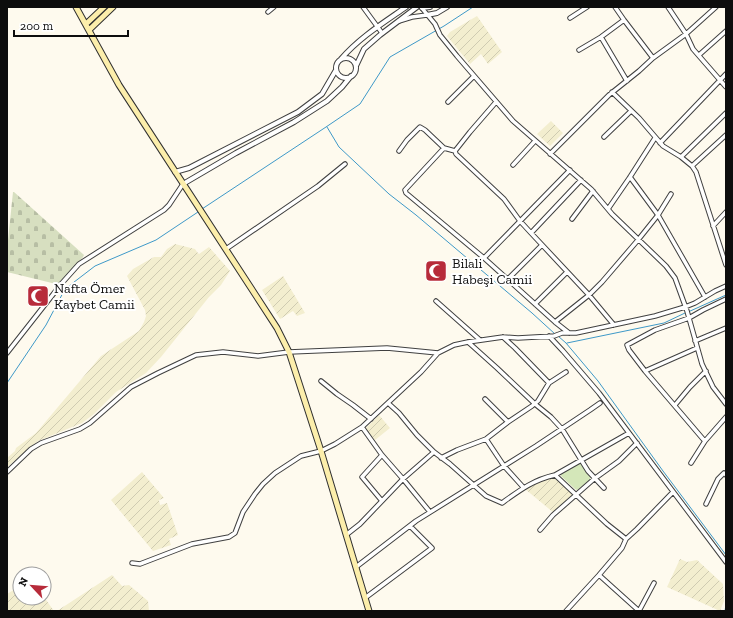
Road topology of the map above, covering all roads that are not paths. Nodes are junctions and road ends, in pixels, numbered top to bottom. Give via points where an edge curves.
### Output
1 (76, 7) edge
2 (104, 7) edge
3 (113, 7) edge
4 (274, 7) edge
5 (363, 7) edge
6 (406, 7) edge
7 (420, 7) edge
8 (430, 7) edge
9 (447, 7) edge
10 (587, 7) edge
11 (615, 7) edge
12 (668, 7) edge
13 (716, 7) edge
14 (268, 12) dead end
15 (427, 15) junction
16 (570, 18) dead end
17 (624, 20) junction
18 (396, 22) junction
19 (86, 24) junction
20 (377, 27) junction
21 (89, 30) junction
22 (726, 31) edge
23 (382, 33) junction
24 (686, 34) junction
25 (601, 37) junction
26 (579, 50) dead end
27 (699, 55) junction
28 (653, 58) junction
29 (341, 59) junction
30 (356, 66) junction
31 (336, 70) junction
32 (726, 74) edge
33 (351, 76) junction
34 (474, 76) junction
35 (720, 80) junction
36 (627, 81) junction
37 (726, 87) edge
38 (612, 92) junction
39 (448, 102) dead end
40 (496, 102) junction
41 (631, 110) junction
42 (726, 113) edge
43 (726, 135) edge
44 (604, 137) dead end
45 (655, 138) junction
46 (535, 141) junction
47 (660, 143) junction
48 (444, 148) junction
49 (399, 150) dead end
50 (455, 151) junction
51 (550, 154) junction
52 (681, 157) junction
53 (345, 164) dead end
54 (513, 165) dead end
55 (692, 166) junction
56 (570, 170) junction
57 (175, 172) junction
58 (630, 177) junction
59 (581, 180) junction
60 (183, 184) junction
61 (593, 191) junction
62 (671, 194) dead end
63 (608, 209) junction
64 (726, 212) edge
65 (658, 215) junction
66 (572, 219) dead end
67 (520, 221) junction
68 (713, 226) junction
69 (531, 233) junction
70 (638, 240) junction
71 (542, 246) junction
72 (226, 249) junction
73 (484, 258) junction
74 (726, 265) edge
75 (567, 272) junction
76 (507, 280) junction
77 (726, 286) edge
78 (589, 294) junction
79 (705, 297) junction
80 (726, 300) edge
81 (436, 301) dead end
82 (535, 304) junction
83 (687, 313) junction
84 (555, 322) junction
85 (614, 325) junction
86 (726, 328) edge
87 (569, 333) junction
88 (552, 336) junction
89 (503, 337) junction
90 (480, 340) junction
91 (695, 341) junction
92 (468, 342) junction
93 (697, 348) junction
94 (289, 352) junction
95 (7, 353) edge
96 (438, 353) junction
97 (645, 371) junction
98 (706, 371) junction
99 (566, 372) dead end
100 (321, 381) dead end
101 (549, 383) junction
102 (485, 399) dead end
103 (388, 403) junction
104 (600, 403) dead end
105 (535, 404) junction
106 (726, 404) edge
107 (675, 406) junction
108 (726, 417) edge
109 (371, 419) junction
110 (508, 422) junction
111 (362, 427) junction
112 (562, 429) junction
113 (629, 433) junction
114 (486, 439) junction
115 (705, 441) junction
116 (637, 443) junction
117 (321, 451) junction
118 (434, 452) junction
119 (382, 455) junction
120 (441, 458) junction
121 (580, 460) junction
122 (691, 463) dead end
123 (504, 466) junction
124 (7, 472) edge
125 (726, 474) edge
126 (555, 475) junction
127 (403, 479) junction
128 (594, 479) junction
129 (473, 485) junction
130 (523, 488) junction
131 (604, 488) dead end
132 (673, 492) junction
133 (576, 495) junction
134 (382, 501) junction
135 (706, 504) dead end
136 (430, 512) junction
137 (410, 526) junction
138 (540, 530) dead end
139 (346, 535) junction
140 (626, 539) junction
141 (726, 562) edge
142 (132, 563) dead end
143 (356, 567) junction
144 (599, 576) junction
145 (654, 583) dead end
146 (365, 598) junction
147 (369, 611) edge
148 (566, 611) edge
149 (639, 611) edge

1 - 19 main road
2 - 19 main road
3 - 21 main road
4 - 14 street
5 - 20 street
6 - 20 street
7 - 8 street
7 - 15 street
7 - 18 street
9 - 15 street
10 - 16 street
11 - 17 street
12 - 24 street
13 - 24 street
15 - 18 street
15 - 34 street
17 - 25 street
17 - 28 street
18 - 23 street
19 - 21 main road
20 - 23 street
20 - 29 street via 350,48
21 - 57 main road via 119,85
22 - 27 street
23 - 30 street via 364,49
24 - 27 street
24 - 28 street
25 - 26 street
25 - 36 street
27 - 35 street
28 - 36 street
29 - 30 street via 352,59
29 - 31 street via 337,62
30 - 33 street
31 - 33 street via 343,77
31 - 57 street via 322,94 298,112 189,168
32 - 35 street
33 - 60 street via 327,101
34 - 39 street
34 - 40 street
35 - 37 street
35 - 47 street
36 - 38 street
38 - 41 street
38 - 51 street
40 - 46 street
40 - 50 street
41 - 44 street
41 - 45 street
42 - 52 street
43 - 55 street
45 - 47 street
45 - 58 street
46 - 51 street
46 - 54 street
47 - 52 street
48 - 49 street via 420,128
48 - 50 street
48 - 73 street via 405,190 406,193
50 - 67 street via 504,199
51 - 56 street
52 - 55 street
53 - 72 street via 318,186
55 - 68 street
56 - 59 street
56 - 67 street
57 - 60 main road
58 - 63 street
58 - 65 street
59 - 61 street
59 - 69 street
60 - 72 main road
60 - 95 street via 164,210 79,264
61 - 63 street
61 - 66 street
62 - 65 street
63 - 70 street
64 - 68 street
65 - 70 street
65 - 79 street
67 - 69 street
67 - 73 street
68 - 74 street
69 - 71 street
70 - 78 street
70 - 83 street via 675,278
71 - 75 street
71 - 76 street
72 - 94 main road via 277,328
73 - 76 street
75 - 78 street
75 - 82 street
76 - 82 street
77 - 79 street
78 - 84 street
78 - 85 street
79 - 83 street via 695,303
80 - 83 street via 703,310
81 - 90 street
82 - 84 street
83 - 85 street via 655,316
83 - 91 street
83 - 97 street via 627,345
84 - 87 street
85 - 87 street
86 - 91 street
87 - 88 street
88 - 89 street
88 - 113 street
89 - 90 street
89 - 101 street
90 - 92 street
91 - 93 street
92 - 96 street via 454,345
92 - 105 street
93 - 97 street
93 - 98 street
94 - 96 street via 387,348
94 - 117 main road
94 - 124 street via 258,356 224,352 196,355 130,387 90,423 30,449
96 - 103 street
97 - 107 street
98 - 106 street
98 - 107 street
99 - 101 street
100 - 109 street
101 - 105 street
102 - 110 street
103 - 109 street
103 - 118 street
104 - 112 street
105 - 110 street
105 - 112 street
107 - 115 street
108 - 115 street
109 - 111 street
110 - 114 street
111 - 117 street
111 - 119 street
112 - 121 street
112 - 123 street
113 - 116 street
113 - 121 street
114 - 120 street
114 - 123 street
115 - 122 street
116 - 128 street via 619,461
116 - 132 street
117 - 139 main road
117 - 142 street via 300,456 274,473 255,494 234,535 192,544 140,564
118 - 120 street
118 - 127 street
119 - 127 street
119 - 134 street via 362,477
120 - 129 street
121 - 126 street
121 - 128 street
123 - 129 street
123 - 130 street
125 - 135 street via 724,472 718,479
126 - 130 street via 544,477
126 - 133 street
127 - 134 street
127 - 136 street
128 - 131 street
128 - 133 street
129 - 130 street via 486,496 502,503
129 - 136 street
132 - 140 street
132 - 141 street
133 - 138 street
133 - 140 street
134 - 139 street
136 - 137 street
137 - 143 street
137 - 146 street via 432,548
139 - 143 main road
140 - 144 street via 622,548
143 - 146 main road
144 - 148 street
144 - 149 street
145 - 149 street
146 - 147 main road

